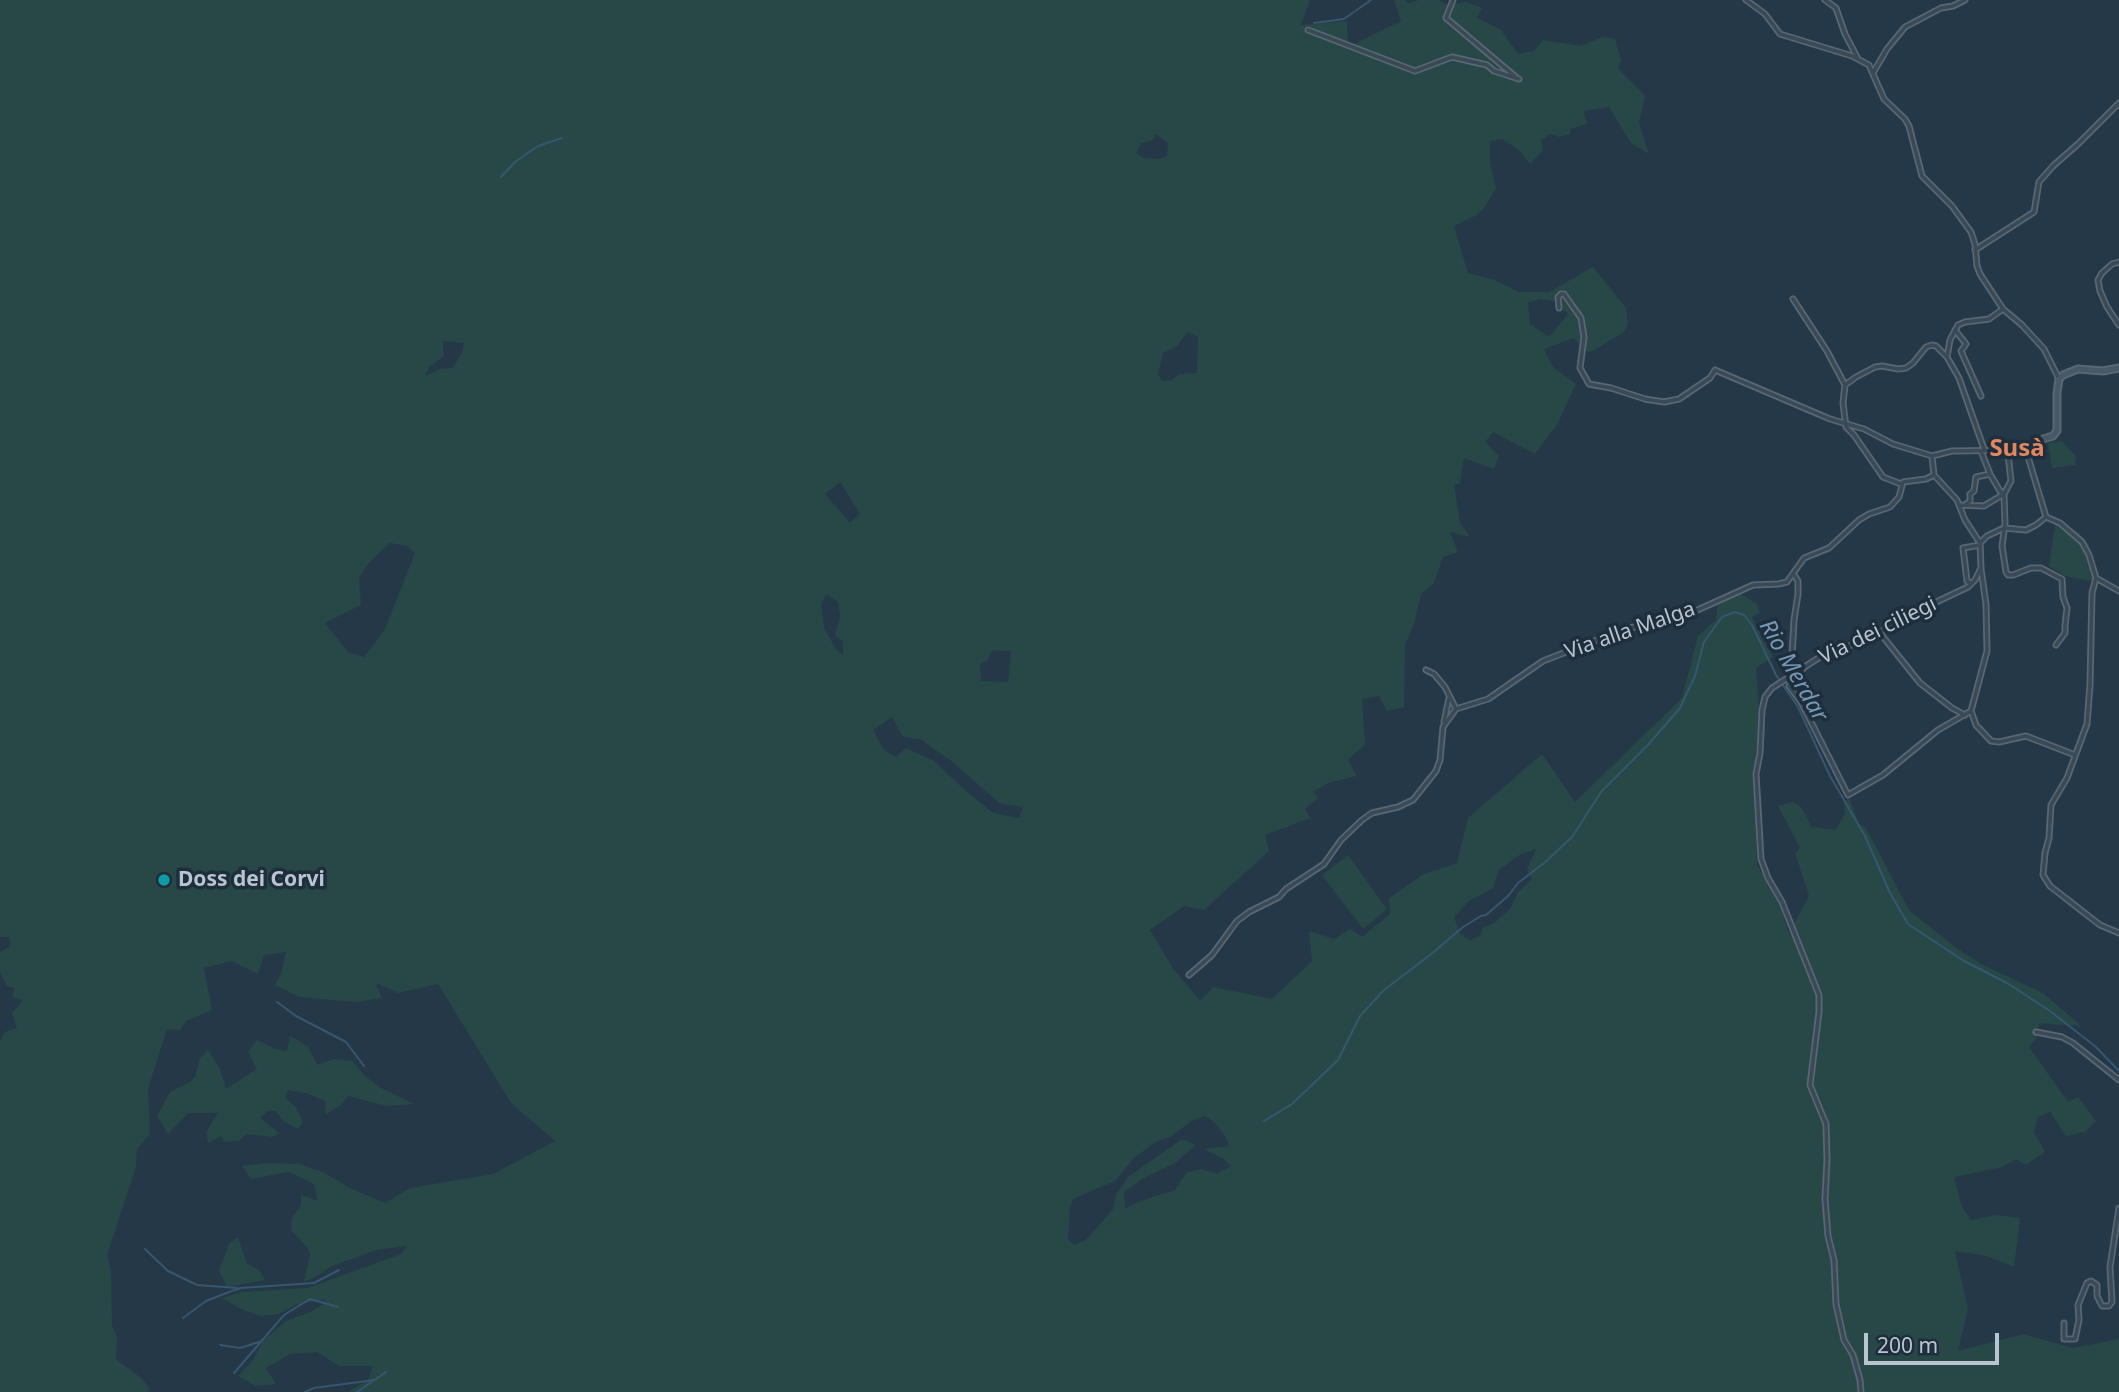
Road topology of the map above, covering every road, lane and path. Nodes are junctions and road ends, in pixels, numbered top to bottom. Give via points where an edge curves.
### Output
1 (1746, 0) edge
2 (1825, 0) edge
3 (1965, 0) edge
4 (1452, 1) edge
5 (1308, 30) dead end
6 (1858, 58) junction
7 (1874, 73) junction
8 (2119, 103) edge
9 (1975, 250) junction
10 (2119, 262) edge
11 (1793, 299) dead end
12 (1559, 308) dead end
13 (2003, 309) junction
14 (2119, 325) edge
15 (1955, 330) junction
16 (1947, 357) junction
17 (2119, 368) edge
18 (2059, 379) junction
19 (1845, 385) junction
20 (1981, 396) dead end
21 (1845, 423) junction
22 (2010, 450) junction
23 (2026, 450) junction
24 (1983, 451) junction
25 (1932, 456) junction
26 (1990, 474) junction
27 (1934, 475) junction
28 (1901, 484) junction
29 (2004, 494) junction
30 (1962, 505) junction
31 (2046, 517) junction
32 (2004, 528) junction
33 (1980, 544) junction
34 (1981, 568) junction
35 (1793, 574) junction
36 (2096, 578) junction
37 (1971, 584) junction
38 (2119, 591) edge
39 (1881, 633) junction
40 (2056, 645) dead end
41 (1790, 664) junction
42 (1803, 668) junction
43 (1426, 670) dead end
44 (1791, 676) junction
45 (1449, 696) junction
46 (1456, 709) junction
47 (1971, 711) junction
48 (1965, 715) junction
49 (1443, 727) junction
50 (2075, 755) junction
51 (2119, 933) edge
52 (1189, 975) dead end
53 (2036, 1031) dead end
54 (2119, 1080) edge
55 (2119, 1208) edge
56 (2064, 1323) dead end
57 (1861, 1392) edge

1 - 6 street via 1765,14 1780,34
2 - 6 street via 1836,8
3 - 7 street via 1905,27
4 - 5 street via 1446,18 1519,79 1452,57 1416,71
6 - 7 street
7 - 9 street via 1884,99 1909,126 1922,176 1962,218
8 - 9 street via 2039,182 2034,212
9 - 13 street via 1980,274
10 - 14 street via 2098,280 2103,299
11 - 19 street
12 - 21 street via 1561,293 1581,318 1580,368 1589,384 1664,402 1679,399 1715,370
13 - 15 street via 1989,320 1965,322
13 - 18 street via 2045,349
15 - 16 street
15 - 20 street via 1966,344 1961,351
16 - 19 street via 1928,345 1906,368 1875,367
16 - 24 street via 1959,378
17 - 18 street via 2078,369
18 - 23 street via 2057,431
19 - 21 street
21 - 25 street
21 - 28 street via 1884,477
22 - 23 street
22 - 24 street
22 - 29 street via 2011,481
23 - 31 street
24 - 25 street
24 - 26 street
25 - 27 street
26 - 29 street
26 - 30 street via 1976,477 1970,501
27 - 28 street
27 - 30 street
28 - 35 street, Via alla Malga via 1899,497 1890,507 1859,520 1829,548 1804,558
29 - 30 street via 1984,506
29 - 32 street
30 - 33 street via 1965,520
31 - 32 street via 2026,530
31 - 36 street via 2082,542
32 - 33 street
32 - 40 street via 2002,546 2008,575 2041,568 2062,579 2065,633
33 - 34 street
33 - 37 street via 1963,548
34 - 37 street, Via dei ciliegi
34 - 47 street via 1987,651
35 - 41 street via 1798,594
35 - 46 street, Via alla Malga via 1784,584 1753,585 1682,617 1625,629 1560,655 1488,699
36 - 38 street
36 - 50 street via 2087,724
37 - 39 street, Via dei ciliegi via 1930,606 1898,616
39 - 42 street, Via dei ciliegi via 1830,652
39 - 48 street via 1920,683
41 - 42 street
41 - 44 street
42 - 44 street, Via dei ciliegi
42 - 48 street via 1789,686 1848,795 1884,775 1938,730
43 - 45 street
44 - 57 street, Via dei ciliegi via 1768,692 1762,710 1756,774 1760,852 1819,995 1810,1078 1826,1124 1825,1199 1838,1314
45 - 46 street
45 - 49 street
46 - 49 street
47 - 48 street
47 - 50 street via 1976,725 1991,741 2026,736
49 - 52 street via 1436,771 1413,800 1362,820 1340,840 1324,864 1237,921 1212,955
50 - 51 street via 2051,805 2043,875 2050,886 2100,925
53 - 54 street via 2073,1043
55 - 56 street via 2110,1267 2112,1302 2102,1306 2097,1285 2091,1281 2078,1305 2075,1339 2064,1339

